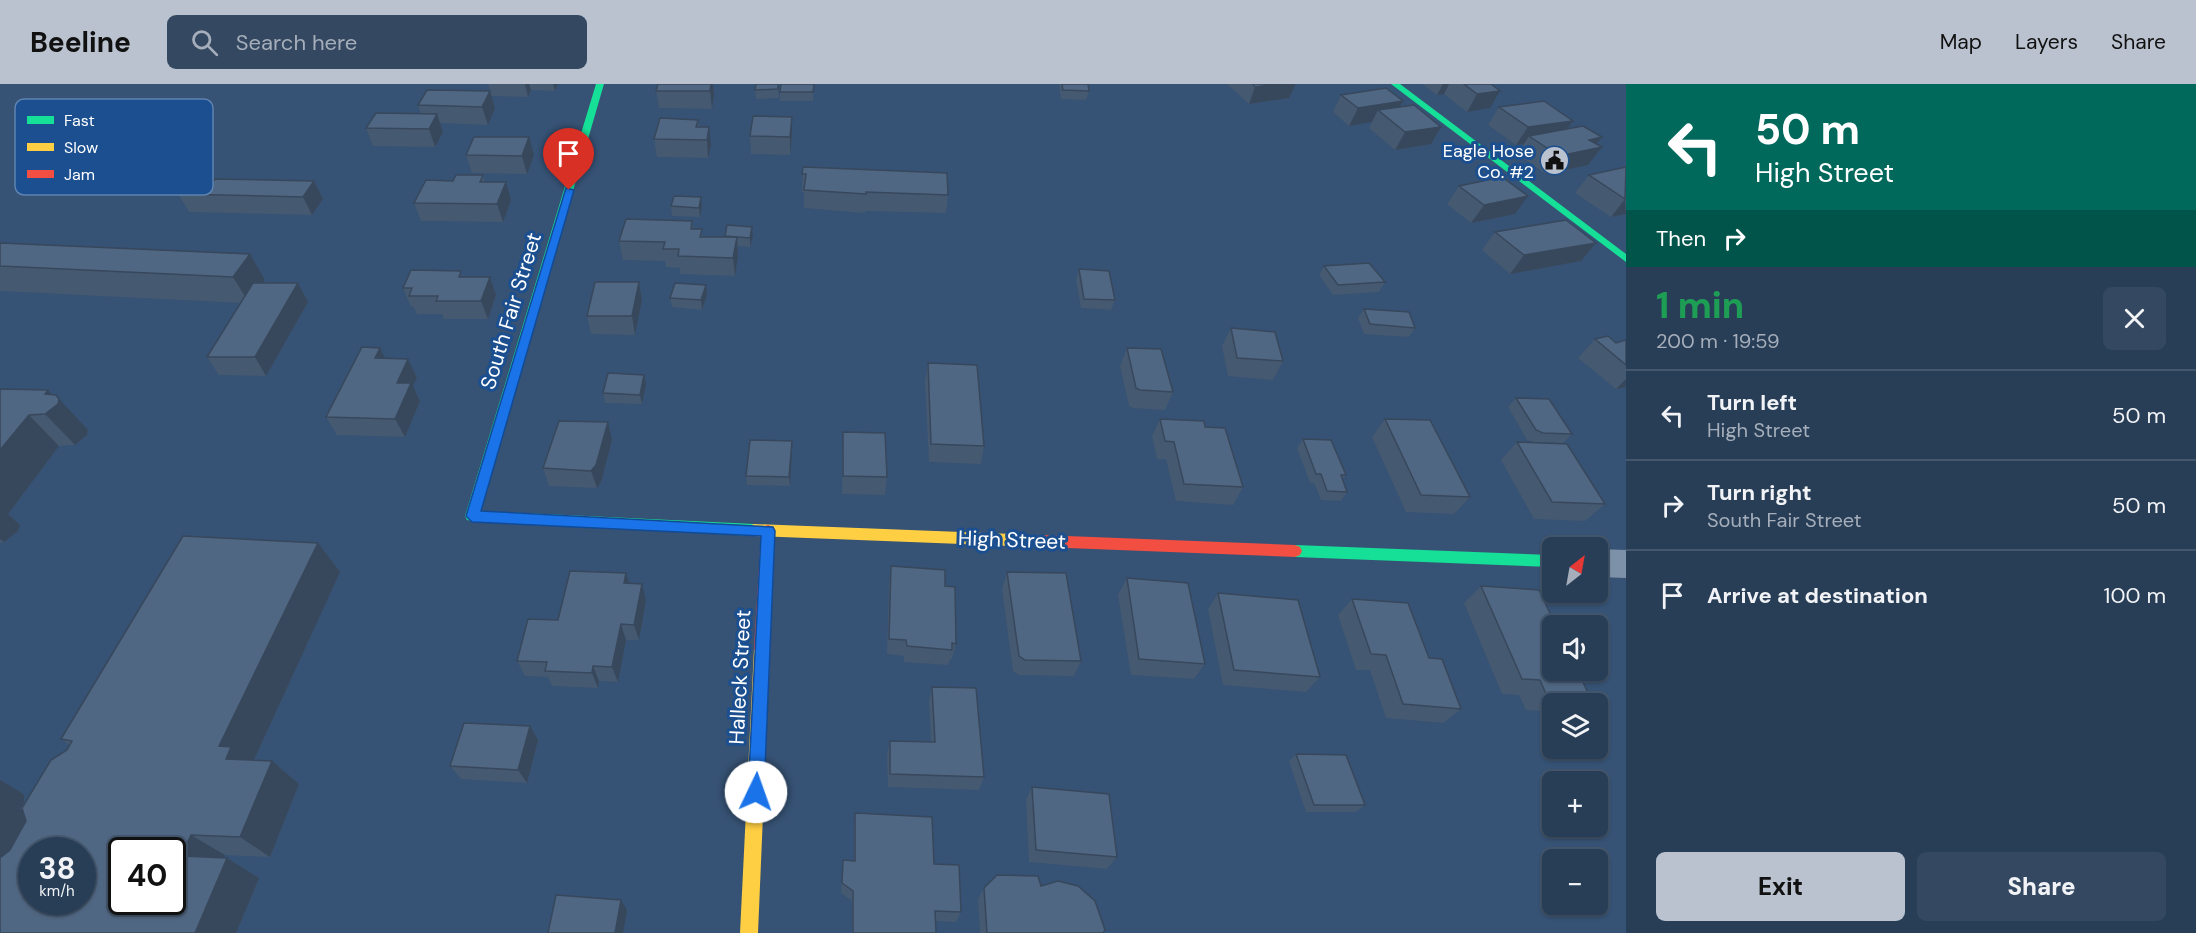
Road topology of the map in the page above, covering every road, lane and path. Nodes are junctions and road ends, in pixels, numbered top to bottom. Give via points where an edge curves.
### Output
1 (600, 84) edge
2 (1395, 84) edge
3 (1626, 259) edge
4 (472, 516) joint
5 (768, 531) junction
6 (1542, 561) edge
7 (1608, 563) edge
8 (1626, 564) edge
9 (749, 933) edge

1 - 4 street, South Fair Street
2 - 3 street
4 - 5 street, High Street
5 - 6 street, High Street
5 - 9 street, Halleck Street
7 - 8 street

